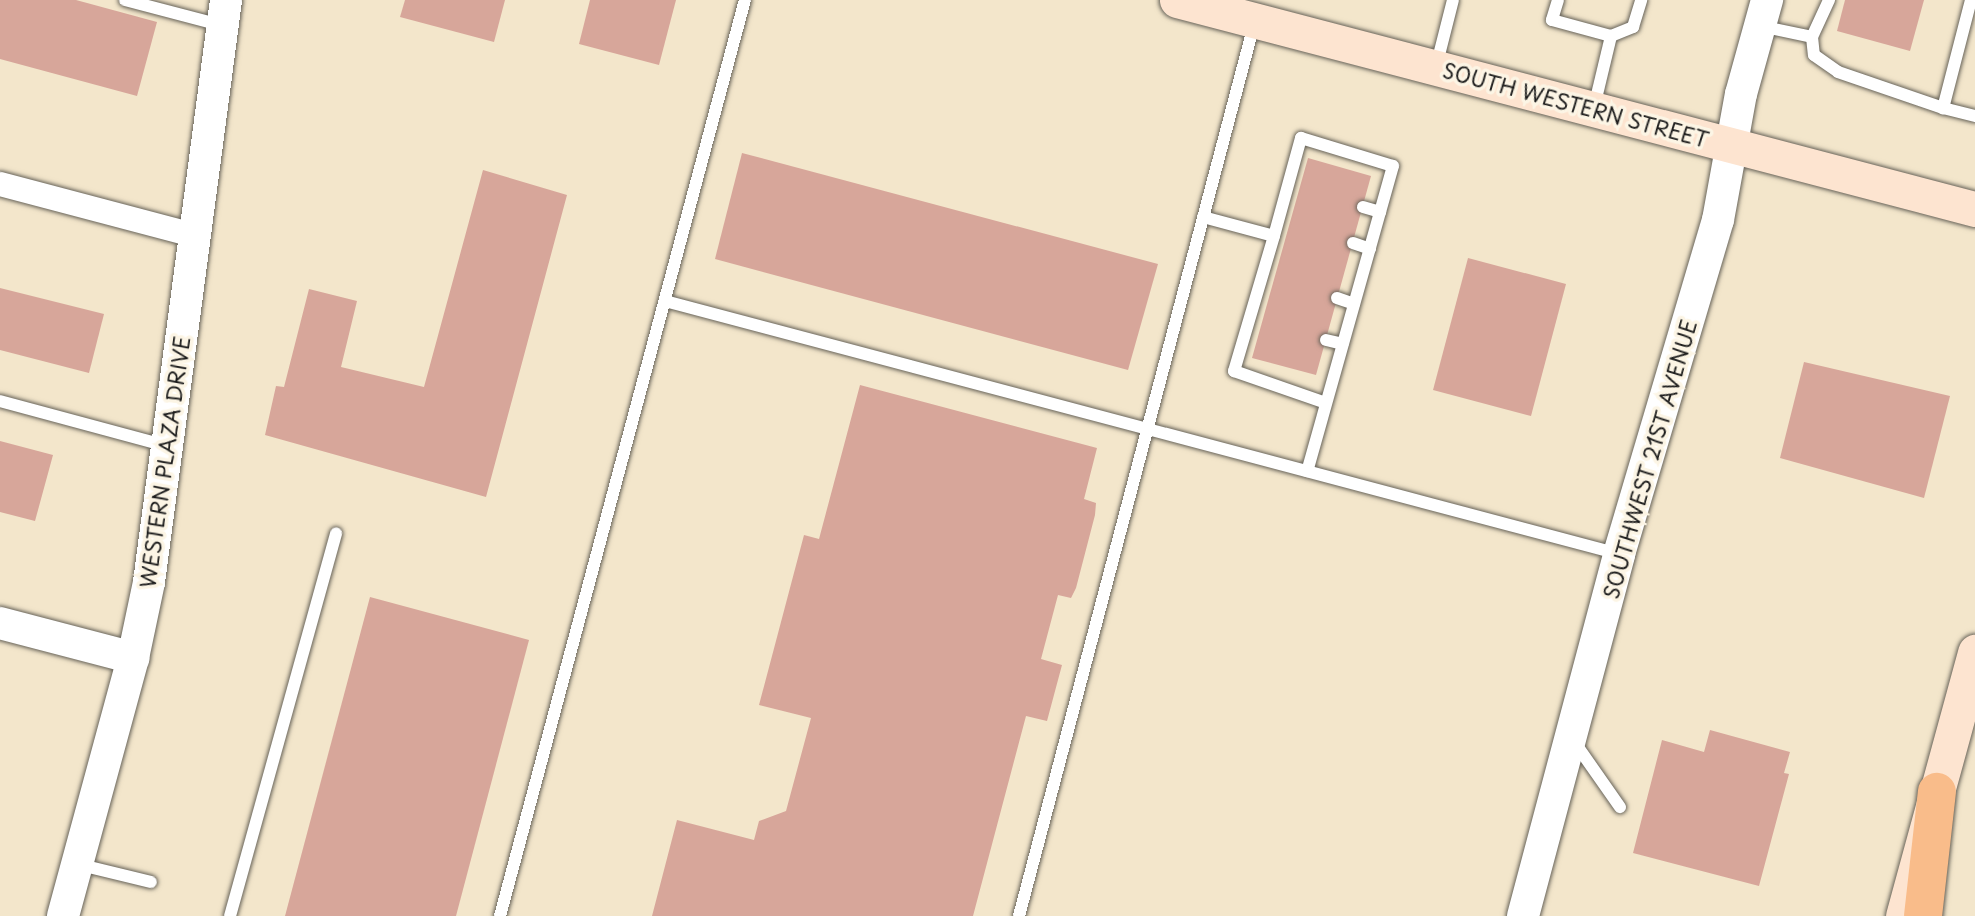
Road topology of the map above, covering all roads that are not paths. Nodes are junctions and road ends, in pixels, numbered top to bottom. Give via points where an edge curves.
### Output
1 (125, 0) edge
2 (745, 0) edge
3 (1454, 0) edge
4 (1558, 0) edge
5 (1642, 0) edge
6 (1829, 0) edge
7 (1971, 0) edge
8 (1182, 1) edge
9 (223, 13) edge
10 (1763, 13) edge
11 (1255, 20) junction
12 (1611, 36) junction
13 (1812, 37) junction
14 (1436, 67) junction
15 (1593, 108) junction
16 (1942, 108) junction
17 (1975, 116) edge
18 (1732, 145) junction
19 (0, 184) edge
20 (1363, 206) dead end
21 (1975, 209) edge
22 (1380, 212) junction
23 (1203, 217) junction
24 (193, 235) junction
25 (1274, 236) junction
26 (1353, 243) dead end
27 (1370, 249) junction
28 (1337, 298) dead end
29 (664, 300) junction
30 (1354, 304) junction
31 (1249, 319) junction
32 (1262, 323) dead end
33 (1326, 340) dead end
34 (1343, 344) junction
35 (0, 401) edge
36 (1326, 403) junction
37 (1147, 429) junction
38 (168, 446) junction
39 (1307, 471) junction
40 (336, 533) dead end
41 (1619, 554) junction
42 (0, 623) edge
43 (1975, 652) edge
44 (133, 658) junction
45 (1571, 737) junction
46 (1937, 792) junction
47 (1620, 807) dead end
48 (77, 864) junction
49 (151, 882) dead end
50 (63, 916) edge
51 (230, 916) edge
52 (500, 916) edge
53 (1019, 916) edge
54 (1523, 916) edge
55 (1903, 916) edge
56 (1923, 916) edge

1 - 9 lane
2 - 29 lane
3 - 14 lane
4 - 12 lane via 1552,20
5 - 12 lane via 1633,27
6 - 13 lane
7 - 16 lane
8 - 11 main road, SOUTH WESTERN STREET
9 - 24 street, WESTERN PLAZA DRIVE
10 - 13 lane
10 - 18 street, SOUTHWEST 21ST AVENUE
11 - 14 main road, SOUTH WESTERN STREET
11 - 23 lane
12 - 15 lane
13 - 16 lane via 1814,55 1838,72
14 - 15 main road, SOUTH WESTERN STREET
15 - 18 main road, SOUTH WESTERN STREET
16 - 17 lane
18 - 21 main road, SOUTH WESTERN STREET
18 - 41 street, SOUTHWEST 21ST AVENUE via 1718,220
19 - 24 street
20 - 22 lane
22 - 25 lane via 1393,166 1301,138 1284,223
22 - 27 lane
23 - 25 lane
23 - 37 lane
24 - 38 street, WESTERN PLAZA DRIVE
25 - 31 lane via 1268,277
26 - 27 lane
27 - 30 lane
28 - 30 lane
29 - 37 lane
29 - 52 lane
30 - 34 lane
31 - 32 lane
31 - 36 lane via 1234,371
33 - 34 lane
34 - 36 lane
35 - 38 lane
36 - 39 lane
37 - 39 lane
37 - 53 lane
38 - 44 street, WESTERN PLAZA DRIVE
39 - 41 lane
40 - 51 lane
41 - 45 street, SOUTHWEST 21ST AVENUE
42 - 44 street
43 - 46 main road
44 - 48 street, WESTERN PLAZA DRIVE
45 - 47 lane
45 - 54 street, SOUTHWEST 21ST AVENUE
46 - 55 main road
46 - 56 highway
48 - 49 lane
48 - 50 street, WESTERN PLAZA DRIVE

